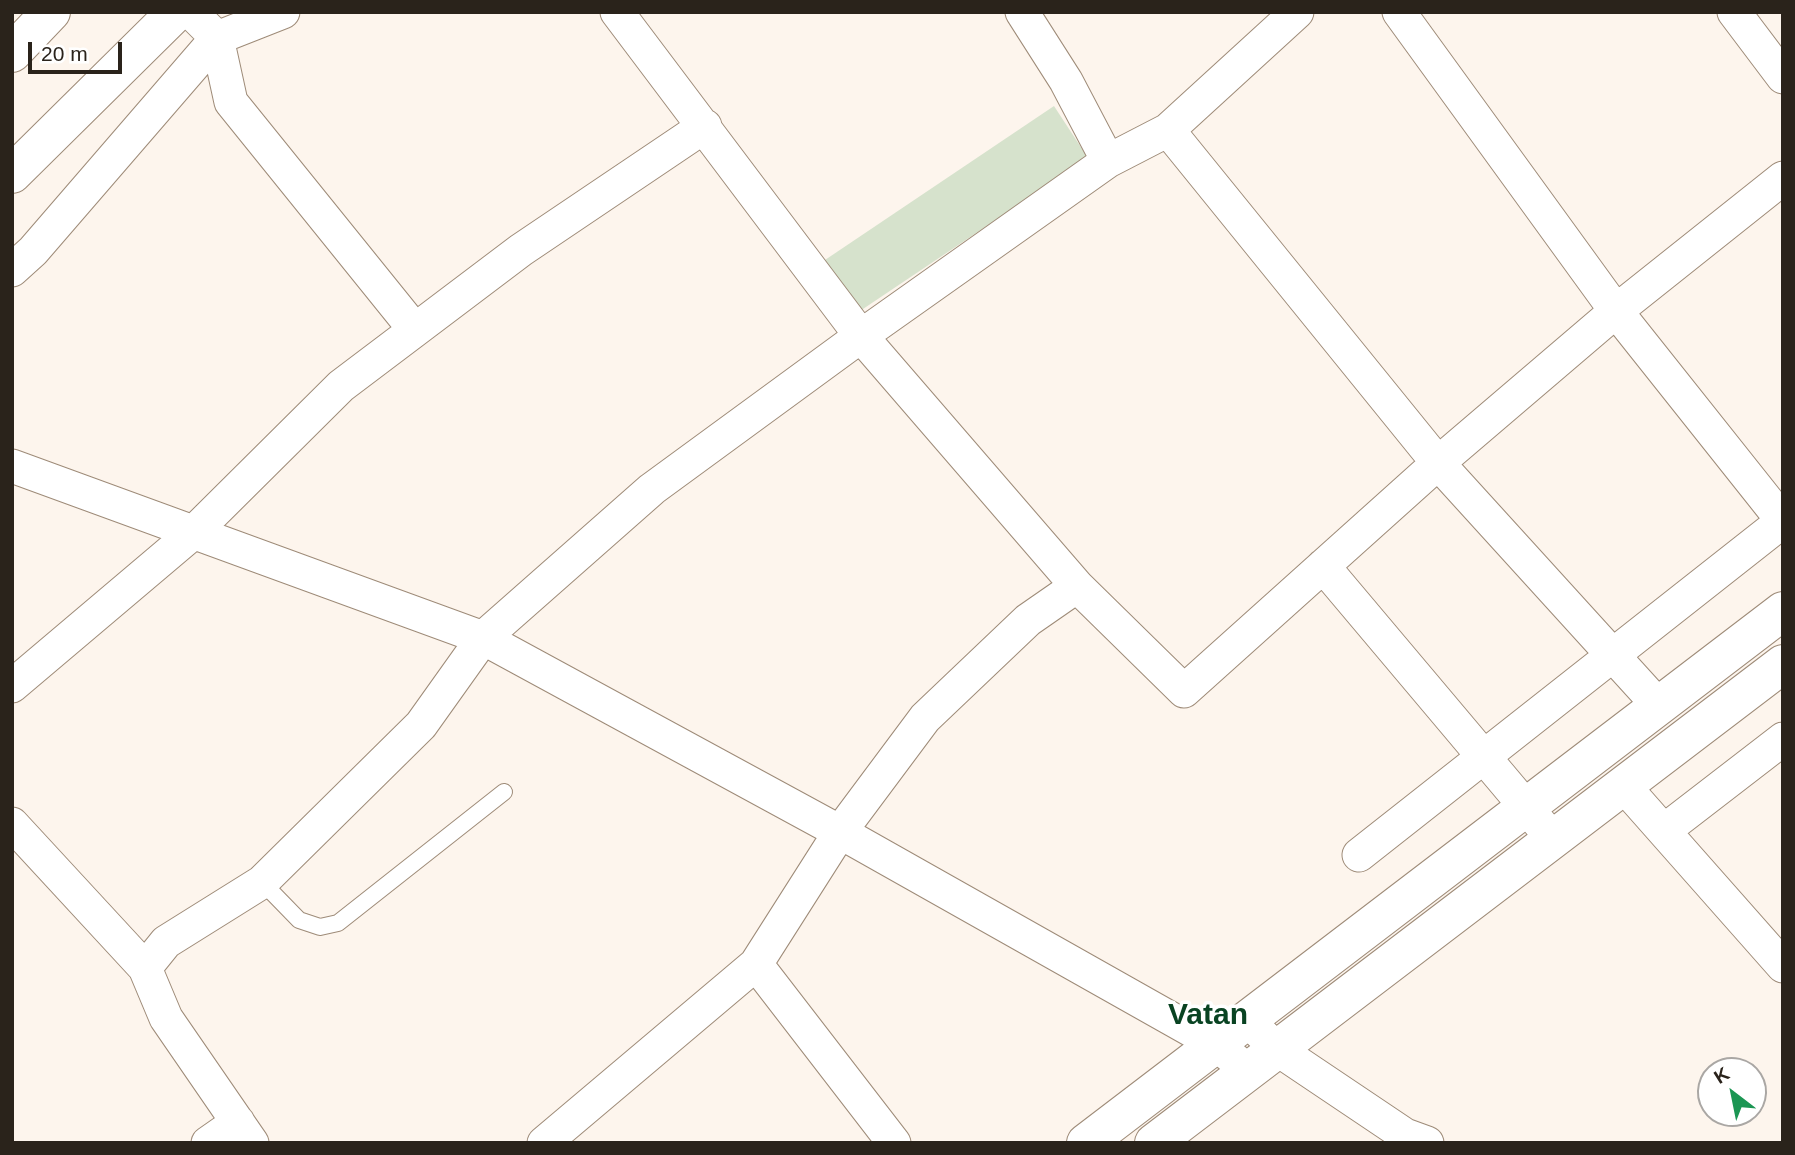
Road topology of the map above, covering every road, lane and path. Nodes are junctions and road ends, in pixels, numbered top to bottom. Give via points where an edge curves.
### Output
1 (51, 12) edge
2 (176, 12) edge
3 (191, 12) edge
4 (283, 12) edge
5 (617, 12) edge
6 (1021, 12) edge
7 (1398, 12) edge
8 (1734, 12) edge
9 (1290, 14) edge
10 (216, 38) junction
11 (12, 53) edge
12 (1783, 78) edge
13 (705, 126) junction
14 (1168, 130) junction
15 (1108, 161) junction
16 (12, 174) edge
17 (1783, 178) edge
18 (12, 270) edge
19 (1616, 311) junction
20 (415, 330) junction
21 (861, 336) junction
22 (1438, 463) junction
23 (12, 466) edge
24 (1783, 521) edge
25 (194, 532) junction
26 (1323, 566) junction
27 (1077, 586) junction
28 (1783, 611) edge
29 (483, 638) junction
30 (1613, 655) junction
31 (1783, 664) edge
32 (12, 686) edge
33 (1660, 706) junction
34 (1783, 740) edge
35 (1485, 756) junction
36 (1623, 785) junction
37 (504, 792) dead end
38 (1527, 806) junction
39 (12, 824) edge
40 (1665, 830) junction
41 (841, 832) junction
42 (1553, 839) junction
43 (1359, 855) dead end
44 (262, 882) junction
45 (756, 964) junction
46 (1783, 966) edge
47 (145, 968) junction
48 (1248, 1020) junction
49 (1216, 1044) junction
50 (1262, 1060) junction
51 (245, 1133) edge
52 (208, 1143) edge
53 (544, 1143) edge
54 (894, 1143) edge
55 (1086, 1143) edge
56 (1154, 1143) edge
57 (1427, 1143) edge

1 - 11 street
2 - 16 street
3 - 10 street
4 - 10 street
5 - 13 street
6 - 15 street via 1066,81
7 - 19 street
8 - 12 street
9 - 14 street
10 - 18 street
10 - 20 street via 232,102
13 - 20 street via 521,250
13 - 21 street
14 - 15 street
14 - 22 street
15 - 21 street
17 - 19 street
19 - 22 street
19 - 24 street
20 - 25 street via 341,386
21 - 27 street
21 - 29 street via 652,489
22 - 26 street
22 - 30 street
23 - 25 street
24 - 30 street
25 - 29 street
25 - 32 street
26 - 27 street via 1184,691
26 - 35 street
27 - 41 street via 1028,620 925,718
28 - 33 street
29 - 41 street
29 - 44 street via 421,725
30 - 33 street
30 - 35 street
31 - 36 street
33 - 38 street
34 - 40 street
35 - 38 street
35 - 43 street
36 - 40 street
36 - 42 street
37 - 44 lane via 338,923 320,927 299,920
38 - 42 street
38 - 48 street
39 - 47 street
40 - 46 street
41 - 45 street
41 - 49 street
42 - 50 street
44 - 47 street via 166,942
45 - 53 street
45 - 54 street
47 - 51 street via 166,1017
48 - 49 street
48 - 50 street
49 - 50 street
49 - 55 street
50 - 56 street
50 - 57 street
51 - 52 street

